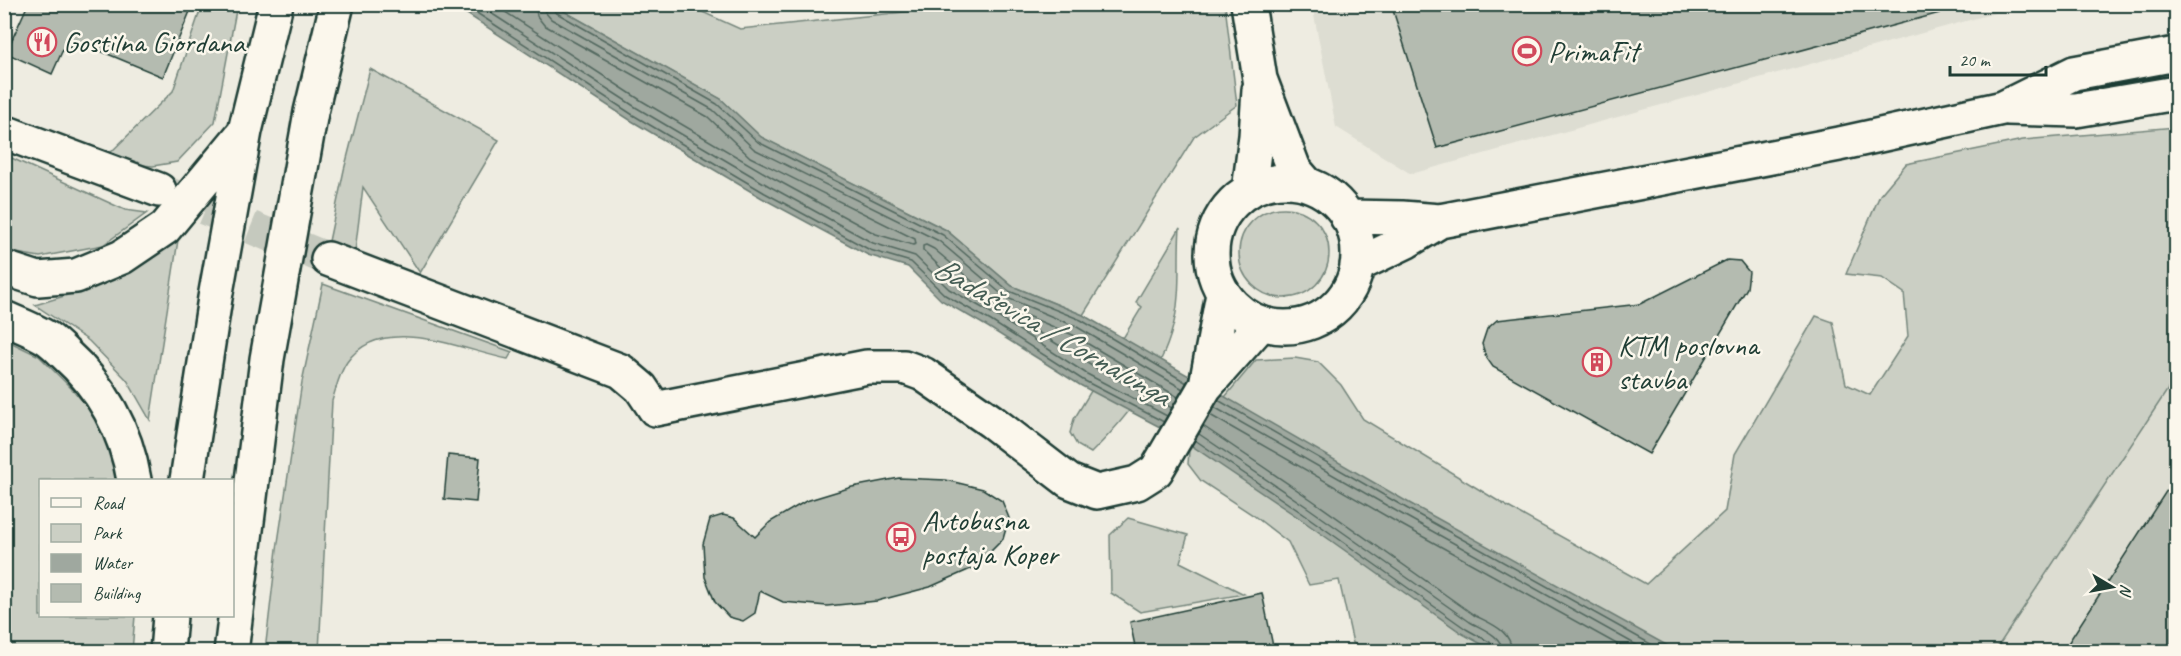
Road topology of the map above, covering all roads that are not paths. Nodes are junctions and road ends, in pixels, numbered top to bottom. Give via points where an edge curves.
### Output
1 (276, 4) edge
2 (338, 4) edge
3 (1248, 4) edge
4 (2176, 54) edge
5 (1260, 79) junction
6 (2176, 93) edge
7 (2003, 108) junction
8 (245, 131) junction
9 (4, 132) edge
10 (1307, 184) junction
11 (159, 190) tunnel mouth
12 (1249, 191) junction
13 (1347, 217) junction
14 (1440, 222) junction
15 (328, 259) tunnel mouth
16 (1358, 265) junction
17 (4, 268) edge
18 (1223, 294) junction
19 (4, 318) edge
20 (1262, 324) junction
21 (1205, 387) junction
22 (135, 479) edge
23 (187, 479) edge
24 (231, 651) edge

1 - 8 main road
2 - 24 main road via 311,112 267,359
3 - 5 main road
4 - 7 main road via 2074,74
5 - 10 main road via 1294,169
5 - 12 main road
6 - 7 main road via 2076,110
7 - 14 main road
8 - 17 main road via 165,228 122,257 76,276 38,279
8 - 23 main road
9 - 11 main road
10 - 12 main road via 1276,182
10 - 13 main road via 1334,200
12 - 18 main road via 1227,211 1214,237 1213,267
13 - 14 main road
13 - 16 main road via 1357,240
14 - 16 main road
15 - 21 main road via 621,371 642,388 655,409 867,366 904,366 933,381 1069,481 1097,492 1137,483 1156,471
16 - 20 main road via 1343,300 1331,312 1300,326
18 - 20 main road via 1240,312
18 - 21 main road
19 - 22 main road via 48,339 76,363 102,395 119,425
20 - 21 main road

